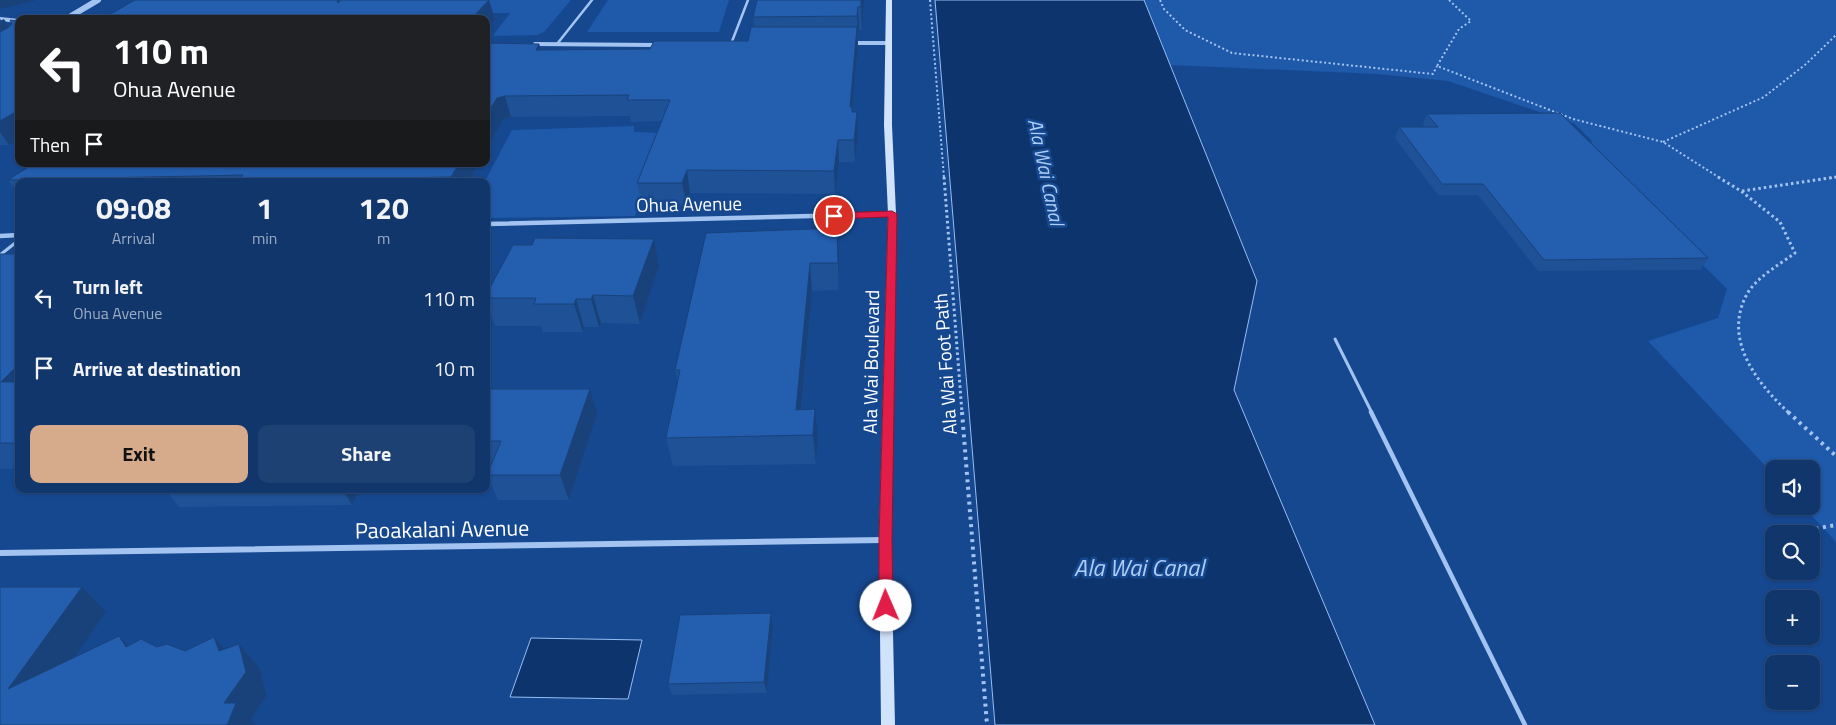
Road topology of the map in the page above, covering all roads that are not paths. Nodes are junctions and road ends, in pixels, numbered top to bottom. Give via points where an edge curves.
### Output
1 (98, 0) edge
2 (592, 0) edge
3 (748, 0) edge
4 (889, 0) edge
5 (73, 15) edge
6 (0, 19) edge
7 (15, 21) edge
8 (850, 43) edge
9 (889, 43) junction
10 (531, 44) edge
11 (558, 44) junction
12 (722, 44) edge
13 (731, 44) junction
14 (741, 44) edge
15 (660, 45) edge
16 (892, 214) junction
17 (490, 224) edge
18 (15, 235) edge
19 (0, 236) edge
20 (15, 243) edge
21 (0, 255) edge
22 (1335, 340) dead end
23 (885, 540) junction
24 (0, 553) edge
25 (888, 725) edge
26 (1525, 725) edge

1 - 5 street
2 - 11 lane
3 - 13 lane
4 - 9 main road, Ala Wai Boulevard
6 - 7 street
8 - 9 street
9 - 16 main road, Ala Wai Boulevard
10 - 11 street
11 - 15 street
12 - 13 street
13 - 14 street
16 - 17 street, Ohua Avenue
16 - 23 main road, Ala Wai Boulevard
18 - 19 street
20 - 21 lane
22 - 26 lane
23 - 24 street, Paoakalani Avenue
23 - 25 main road, Ala Wai Boulevard

